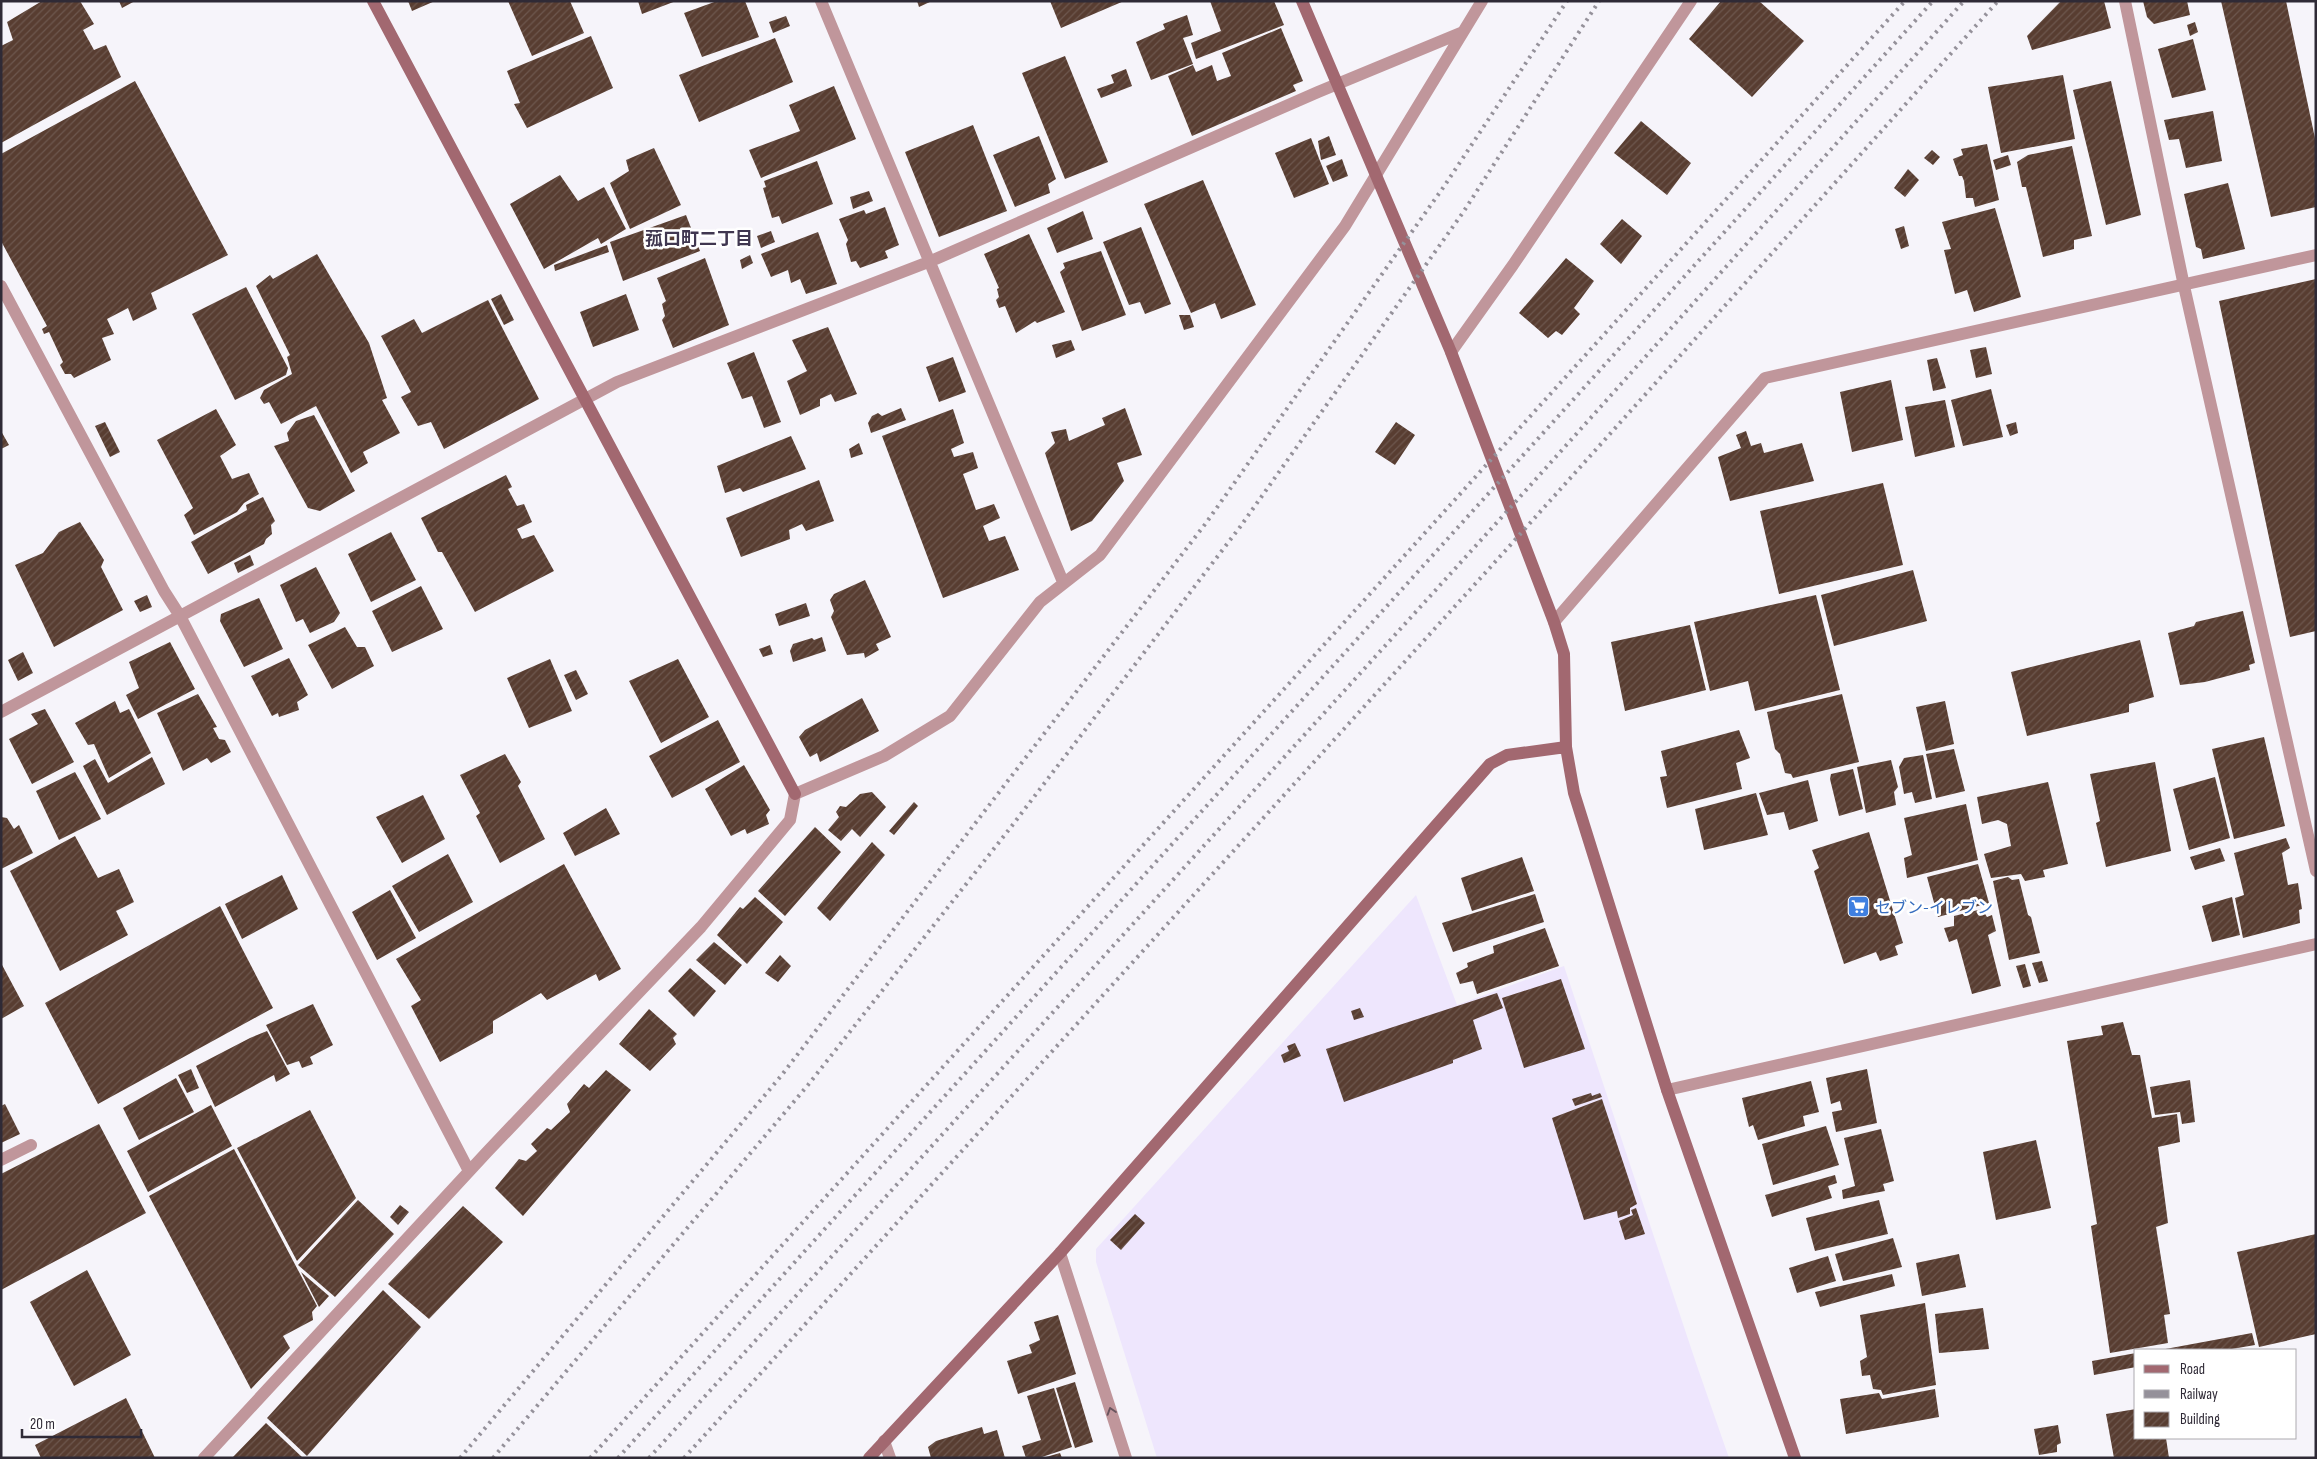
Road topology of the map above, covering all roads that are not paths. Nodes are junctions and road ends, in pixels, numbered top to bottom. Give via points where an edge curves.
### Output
1 (374, 1) edge
2 (821, 1) edge
3 (1302, 1) edge
4 (1482, 1) edge
5 (1691, 1) edge
6 (2125, 1) edge
7 (1463, 32) junction
8 (1337, 84) junction
9 (1375, 174) junction
10 (2316, 255) edge
11 (931, 262) junction
12 (1, 286) edge
13 (2184, 286) junction
14 (1450, 352) junction
15 (585, 397) junction
16 (1063, 582) junction
17 (180, 616) junction
18 (1554, 622) junction
19 (1, 712) edge
20 (1566, 747) junction
21 (794, 794) junction
22 (2316, 872) edge
23 (2316, 944) edge
24 (1667, 1090) junction
25 (31, 1146) dead end
26 (1, 1160) edge
27 (469, 1171) junction
28 (1060, 1253) junction
29 (884, 1442) junction
30 (204, 1458) edge
31 (869, 1458) edge
32 (890, 1458) edge
33 (1126, 1458) edge
34 (1794, 1458) edge

1 - 15 street
2 - 11 street
3 - 8 street
4 - 7 street
5 - 14 street via 1513,266
6 - 13 street
7 - 8 street
7 - 9 street
8 - 9 street
8 - 11 street
9 - 14 street
9 - 16 street via 1345,226 1100,555
10 - 13 street
11 - 15 street
11 - 16 street
12 - 17 street
13 - 18 street via 1765,378
13 - 22 street
14 - 18 street
15 - 17 street
15 - 21 street
16 - 21 street via 1040,602 950,716 884,756
17 - 19 street
17 - 27 street
18 - 20 street via 1564,654
20 - 24 street via 1574,793
20 - 28 street via 1507,755 1490,764
21 - 27 street via 790,820 700,927
23 - 24 street
24 - 34 street
25 - 26 street
27 - 30 street
28 - 29 street
33 -> 28 street
29 - 31 street
29 - 32 street

